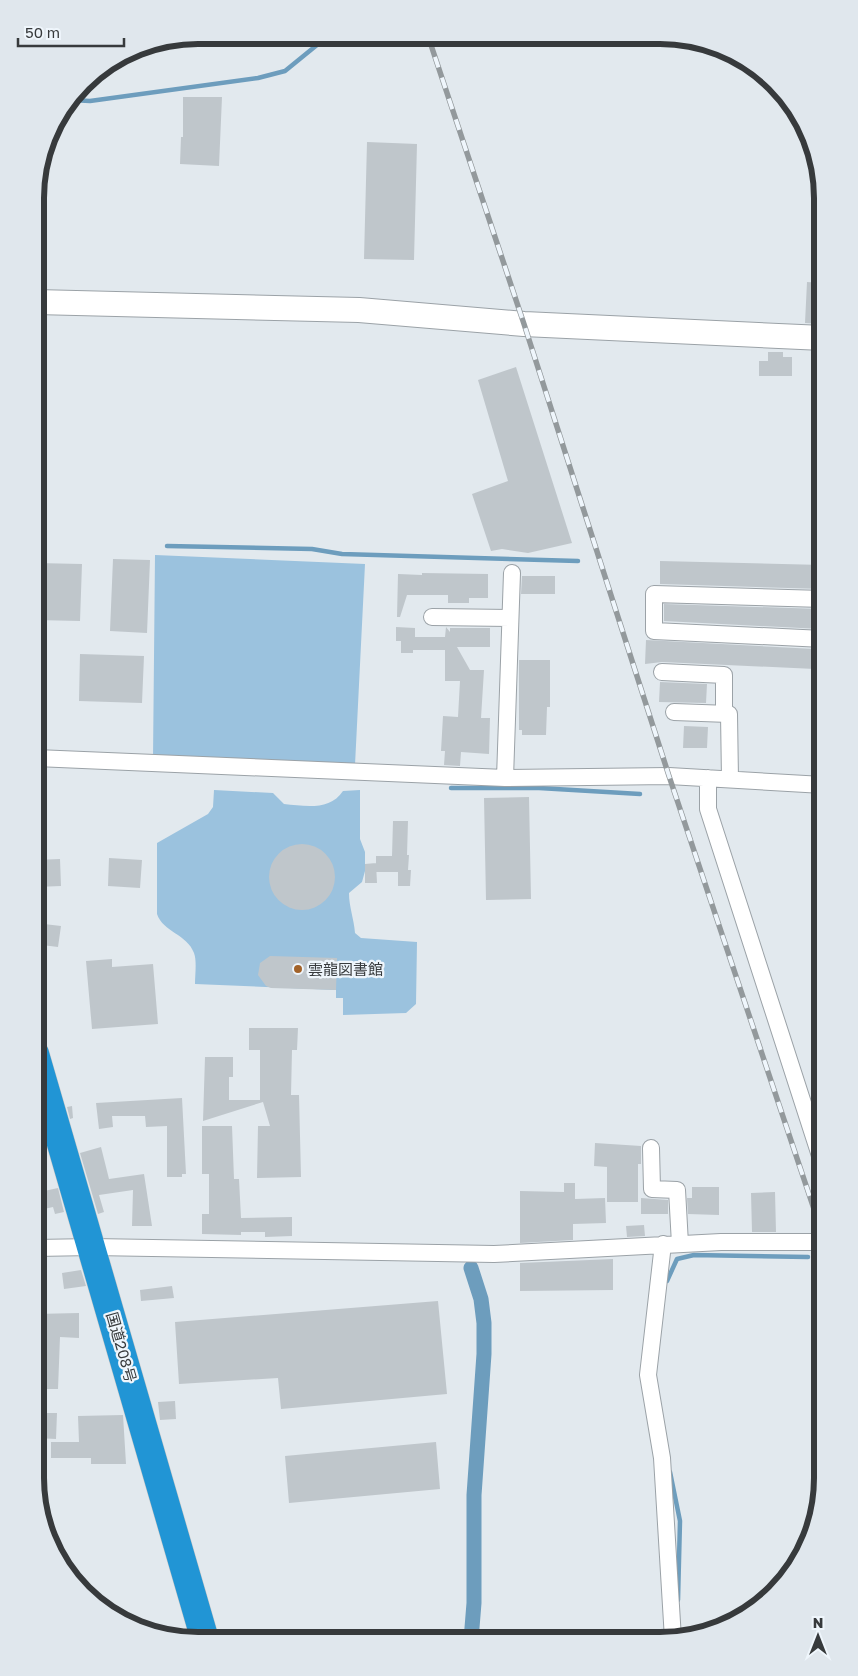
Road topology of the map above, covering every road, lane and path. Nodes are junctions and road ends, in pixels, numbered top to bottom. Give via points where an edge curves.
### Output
1 (44, 302) edge
2 (814, 338) edge
3 (512, 573) dead end
4 (814, 599) edge
5 (432, 617) dead end
6 (510, 618) junction
7 (814, 639) edge
8 (662, 672) dead end
9 (674, 712) dead end
10 (724, 713) junction
11 (44, 758) edge
12 (505, 778) junction
13 (708, 778) junction
14 (730, 779) junction
15 (814, 784) edge
16 (44, 1081) edge
17 (814, 1137) edge
18 (651, 1148) dead end
19 (814, 1242) edge
20 (663, 1244) junction
21 (680, 1244) junction
22 (93, 1247) junction
23 (44, 1248) edge
24 (204, 1632) edge
25 (673, 1632) edge

1 - 2 street via 359,310 533,325
3 - 6 street
4 - 7 street via 654,594 654,632
5 - 6 street
6 - 12 street
8 - 10 street via 724,675
9 - 10 street
10 - 14 street via 729,714
11 - 12 street
12 - 13 street
13 - 14 street
13 - 17 street via 708,809
14 - 15 street
16 - 22 highway, 国道208号
18 - 21 street via 652,1189 677,1190
19 - 21 street
20 - 21 street
20 - 22 street via 494,1254
20 - 25 street via 648,1374 662,1458
22 - 23 street
22 - 24 highway, 国道208号

